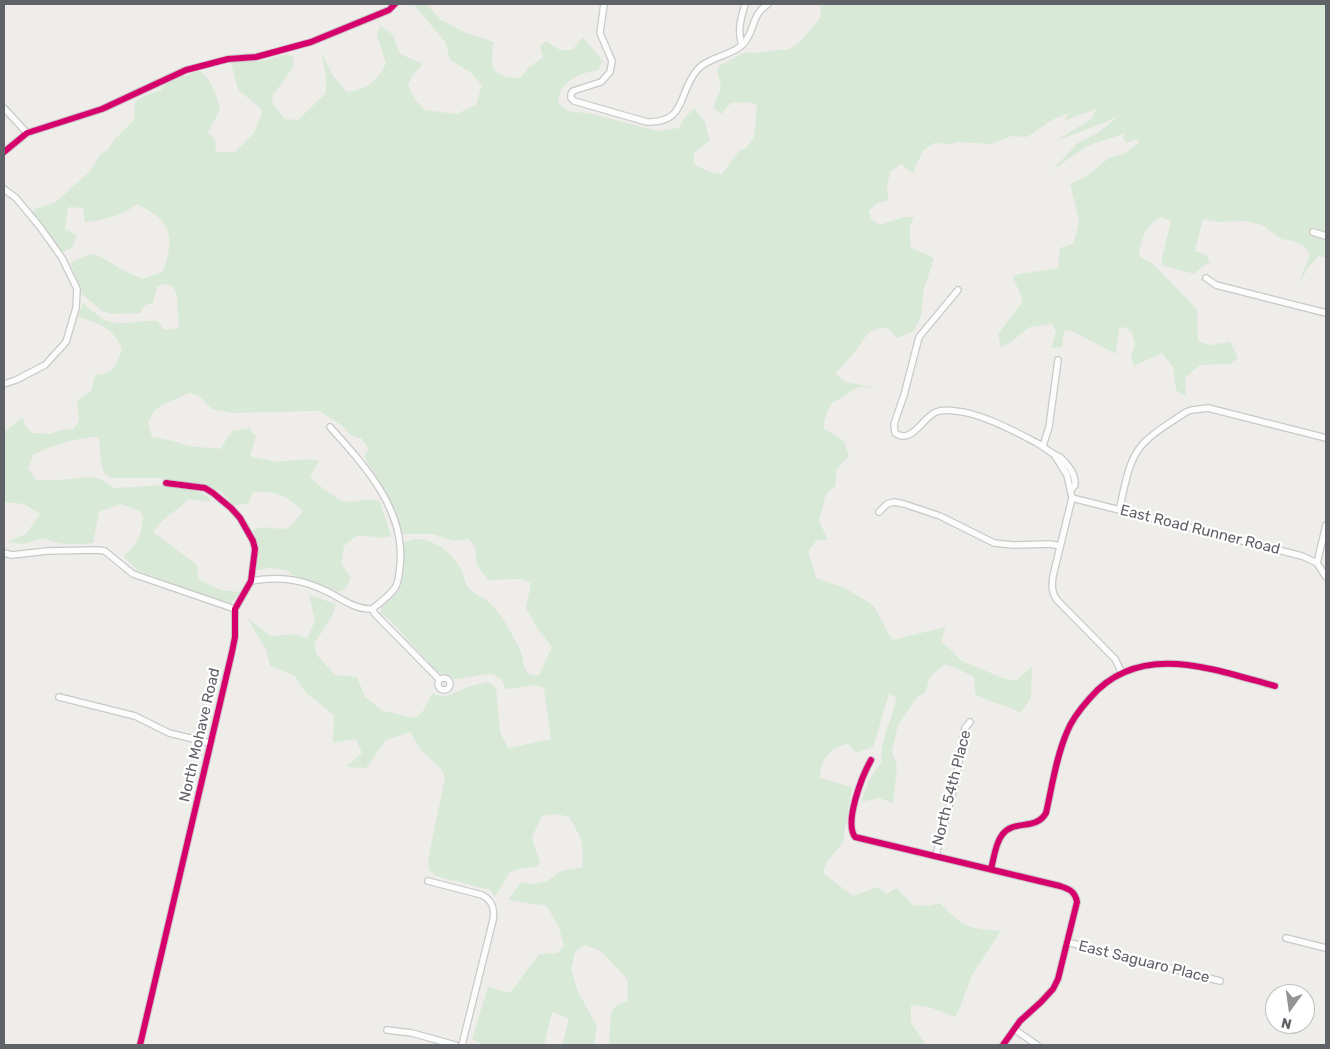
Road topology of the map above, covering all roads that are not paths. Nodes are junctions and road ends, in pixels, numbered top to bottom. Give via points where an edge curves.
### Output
1 (395, 4) edge
2 (604, 4) edge
3 (745, 4) edge
4 (768, 4) edge
5 (742, 45) junction
6 (4, 108) edge
7 (26, 133) junction
8 (4, 152) edge
9 (4, 189) edge
10 (1314, 232) dead end
11 (1326, 236) edge
12 (1206, 278) dead end
13 (958, 290) dead end
14 (1326, 313) edge
15 (1058, 360) dead end
16 (4, 384) edge
17 (330, 428) dead end
18 (1326, 438) edge
19 (1042, 446) junction
20 (166, 483) dead end
21 (1072, 498) junction
22 (1119, 510) junction
23 (879, 512) dead end
24 (1326, 525) edge
25 (1060, 546) junction
26 (4, 553) edge
27 (1317, 563) junction
28 (1326, 577) edge
29 (251, 581) junction
30 (235, 609) junction
31 (372, 609) junction
32 (1122, 673) junction
33 (440, 680) dead end
34 (1276, 686) dead end
35 (59, 697) dead end
36 (970, 722) dead end
37 (210, 743) junction
38 (871, 760) dead end
39 (936, 856) junction
40 (991, 869) junction
41 (428, 880) dead end
42 (1286, 938) dead end
43 (1067, 942) junction
44 (1326, 948) edge
45 (1220, 981) dead end
46 (1014, 1029) junction
47 (387, 1030) dead end
48 (140, 1045) edge
49 (455, 1045) edge
50 (462, 1045) edge
51 (1002, 1045) edge
52 (1037, 1045) edge

1 - 7 street via 389,10 311,42 256,57 228,59 186,70 102,108
2 - 5 street via 600,33 612,61 611,68 601,82 573,91 571,98 574,101 647,122 664,121 675,113 700,67
3 - 5 street via 739,28
4 - 5 street via 757,13
6 - 7 street
7 - 8 street
9 - 16 street via 16,198 40,227 62,258 77,288 76,308 66,342 45,365
10 - 11 street
12 - 14 street via 1216,285
13 - 19 street via 919,336 894,424 895,433 904,436 936,412 955,411 978,416
15 - 19 street via 1049,427
17 - 31 street via 375,481 400,537 397,583
18 - 22 street via 1208,408 1186,412 1138,450
19 - 21 street via 1065,461 1074,475
20 - 29 street, North Mohave Road via 205,488 240,518 255,545
21 - 22 street, East Road Runner Road
21 - 25 street
22 - 27 street, East Road Runner Road via 1302,556
23 - 25 street via 894,502 935,514 994,543
24 - 27 street
25 - 32 street via 1053,576 1053,595 1115,659
26 - 30 street via 105,551 133,574
27 - 28 street
29 - 30 street, North Mohave Road
29 - 31 street via 272,578 296,580 356,606
30 - 37 street, North Mohave Road via 235,638
31 - 33 street
32 - 34 street via 1155,664 1188,664
32 - 40 street via 1094,693 1072,720 1043,819 1009,828 1001,836
35 - 37 street via 135,716 170,733
36 - 39 street, North 54th Place via 965,728 955,784
37 - 48 street, North Mohave Road
38 - 39 street via 859,790 851,832 855,837
39 - 40 street
40 - 43 street via 1070,889 1077,902
41 - 50 street via 482,895 491,903 493,910
42 - 44 street
43 - 45 street, East Saguaro Place
43 - 46 street via 1053,989
46 - 51 street
46 - 52 street
47 - 49 street

